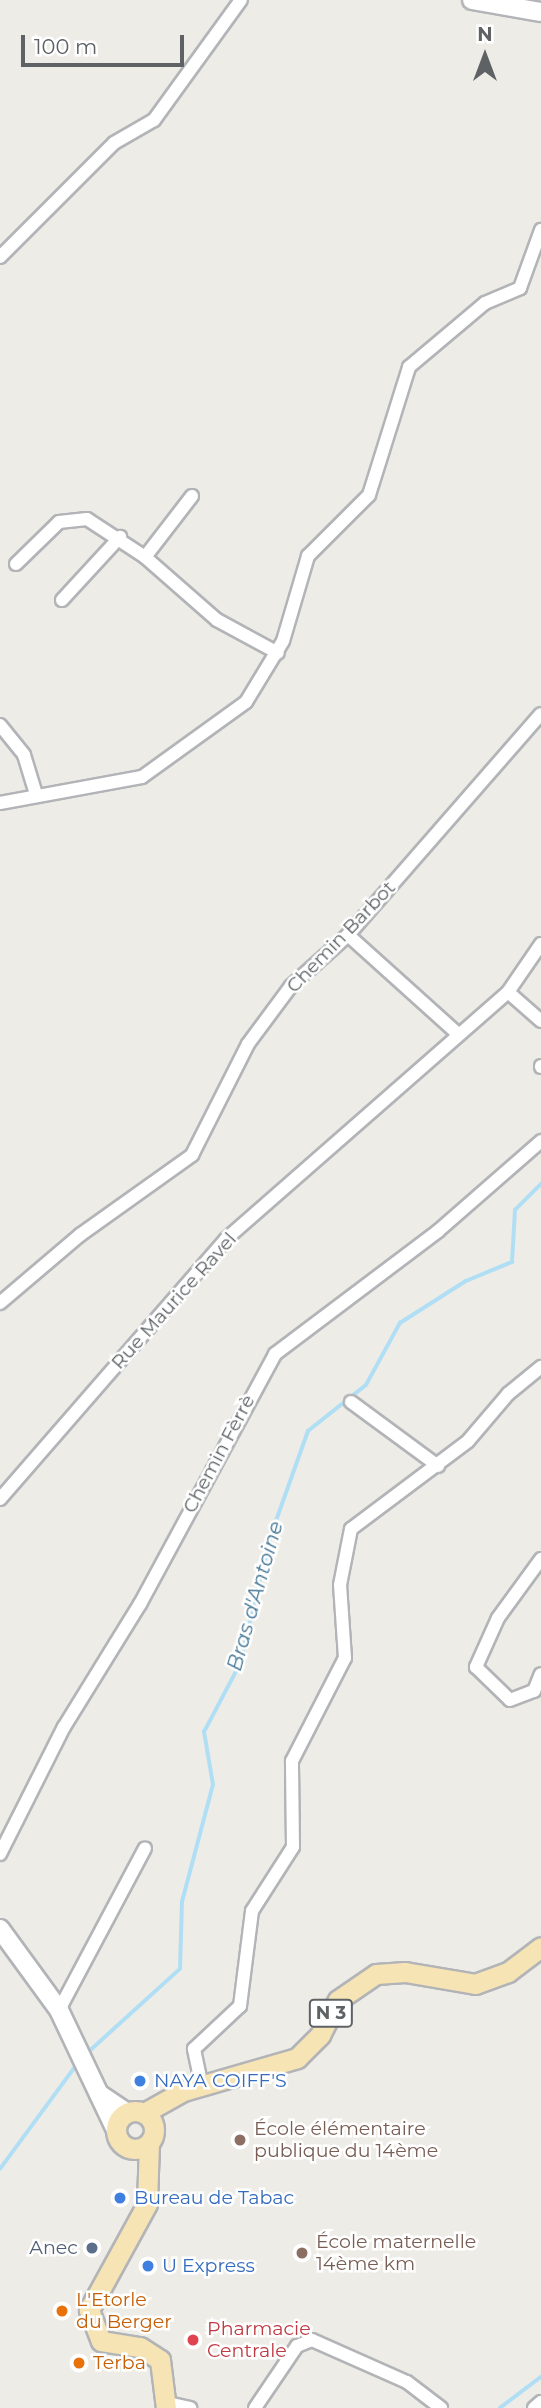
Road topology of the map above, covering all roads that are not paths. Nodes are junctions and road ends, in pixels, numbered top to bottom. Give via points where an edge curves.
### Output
1 (241, 0) edge
2 (472, 0) edge
3 (541, 12) edge
4 (541, 230) edge
5 (0, 257) edge
6 (192, 496) dead end
7 (120, 537) junction
8 (145, 557) junction
9 (16, 564) dead end
10 (62, 600) dead end
11 (278, 653) junction
12 (541, 714) edge
13 (0, 725) edge
14 (35, 792) junction
15 (0, 803) edge
16 (348, 935) junction
17 (541, 944) edge
18 (508, 992) junction
19 (541, 1021) edge
20 (458, 1034) junction
21 (541, 1141) edge
22 (0, 1303) edge
23 (541, 1367) edge
24 (351, 1402) dead end
25 (438, 1466) junction
26 (0, 1499) edge
27 (541, 1559) edge
28 (541, 1674) edge
29 (145, 1848) dead end
30 (0, 1854) edge
31 (0, 1929) edge
32 (541, 1936) edge
33 (541, 1947) edge
34 (508, 1972) junction
35 (59, 2010) junction
36 (199, 2088) junction
37 (96, 2092) junction
38 (142, 2129) junction
39 (117, 2130) joint
40 (541, 2402) edge
41 (167, 2405) edge
42 (190, 2408) edge
43 (255, 2408) edge
44 (441, 2408) edge
45 (534, 2408) edge

1 - 5 street via 154,120 114,143
2 - 3 main road
4 - 11 street via 520,288 485,303 410,367 369,495 308,556
6 - 8 street
7 - 8 street
7 - 9 street via 87,519 68,518
7 - 10 street
8 - 11 street via 217,621
11 - 14 street via 264,679 233,714 142,777
12 - 16 street, Chemin Barbot
13 - 14 street via 24,755
14 - 15 street
16 - 20 street
16 - 22 street, Chemin Barbot via 291,986 248,1044 192,1155 80,1235
17 - 18 street, Rue Maurice Ravel
18 - 19 street
18 - 20 street, Rue Maurice Ravel
20 - 26 street, Rue Maurice Ravel via 226,1239
21 - 30 street, Chemin Fèrrè via 438,1231 275,1353 140,1604 64,1727
23 - 25 street
24 - 25 street
25 - 36 street via 359,1520 346,1540 340,1585 345,1658 292,1760 293,1847 252,1911 240,2006 194,2049
27 - 28 street via 498,1618 476,1667 510,1700 534,1691
29 - 35 street
31 - 35 main road
32 - 34 main road
33 - 34 main road, N 3
34 - 36 main road, N 3 via 459,1984 405,1972 376,1974 338,2000 320,2035 297,2058
35 - 37 main road
36 - 38 main road, N 3
37 - 38 main road
37 - 39 main road
38 - 39 main road
38 - 41 main road via 142,2210 97,2289 90,2324 101,2341 140,2347 160,2360
40 - 45 street
41 - 42 street
43 - 44 street via 297,2346 312,2340 407,2382

